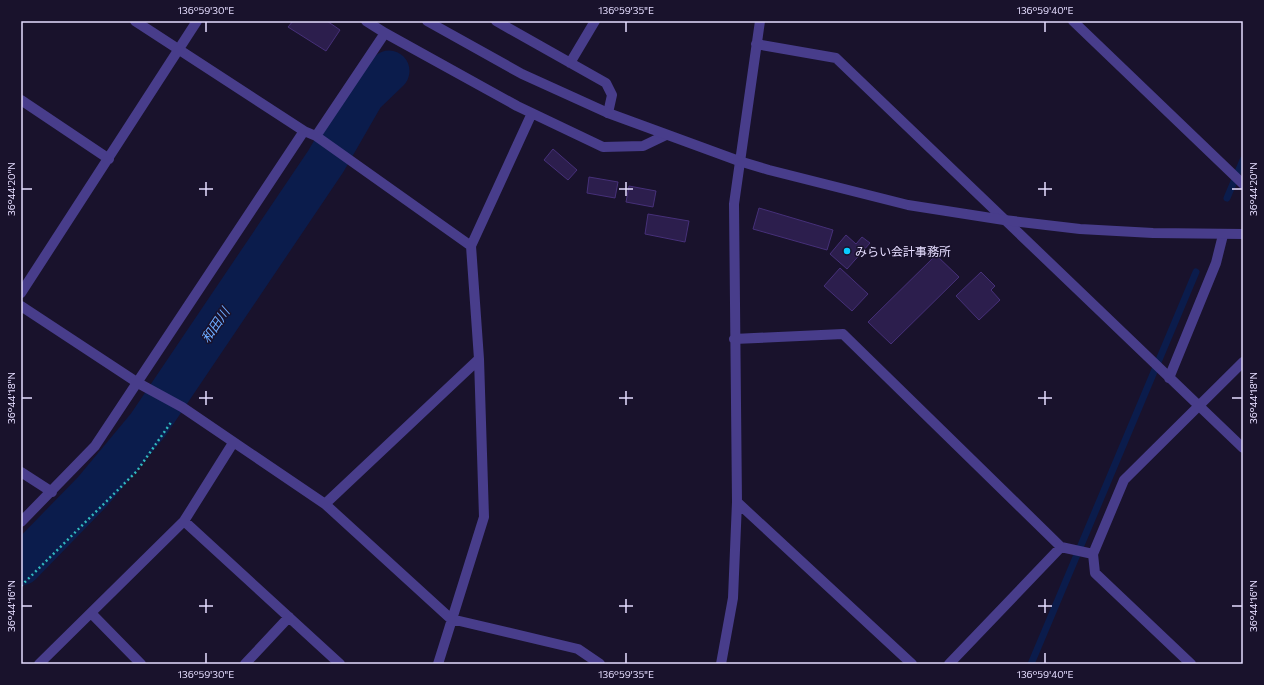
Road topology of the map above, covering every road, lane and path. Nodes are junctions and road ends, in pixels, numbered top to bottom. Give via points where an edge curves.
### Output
1 (135, 21) edge
2 (198, 21) edge
3 (366, 21) edge
4 (496, 21) edge
5 (595, 21) edge
6 (760, 21) edge
7 (1073, 21) edge
8 (430, 23) edge
9 (385, 33) junction
10 (756, 44) junction
11 (180, 50) junction
12 (570, 63) junction
13 (21, 100) edge
14 (532, 112) junction
15 (608, 112) junction
16 (304, 131) junction
17 (666, 135) junction
18 (316, 136) junction
19 (108, 159) junction
20 (739, 161) junction
21 (1243, 184) edge
22 (1004, 220) junction
23 (1243, 234) edge
24 (1223, 235) junction
25 (471, 246) junction
26 (21, 294) edge
27 (21, 306) edge
28 (734, 339) junction
29 (479, 358) junction
30 (1243, 362) edge
31 (1169, 378) junction
32 (138, 383) junction
33 (1199, 406) junction
34 (182, 407) junction
35 (234, 442) junction
36 (1243, 448) edge
37 (21, 472) edge
38 (52, 492) junction
39 (737, 502) junction
40 (325, 504) junction
41 (184, 520) junction
42 (21, 522) edge
43 (1064, 548) junction
44 (1093, 554) junction
45 (21, 586) edge
46 (91, 613) junction
47 (289, 617) junction
48 (451, 619) junction
49 (39, 664) edge
50 (141, 664) edge
51 (245, 664) edge
52 (340, 664) edge
53 (438, 664) edge
54 (600, 664) edge
55 (720, 664) edge
56 (912, 664) edge
57 (949, 664) edge
58 (1191, 664) edge

1 - 11 street
2 - 11 street
3 - 9 street
4 - 12 street
5 - 12 street
6 - 10 street
7 - 21 street
8 - 15 street via 522,74
9 - 14 street
9 - 18 street
10 - 20 street
10 - 22 street via 836,58
11 - 16 street
11 - 19 street
12 - 15 street via 606,83 612,95
13 - 19 street
14 - 17 street via 603,147 643,146
14 - 25 street
15 - 17 street
16 - 18 street
16 - 32 street
17 - 20 street
18 - 25 street
19 - 26 street
20 - 22 street via 908,205
20 - 28 street via 734,204
22 - 24 street via 1080,229
22 - 31 street
23 - 24 street
24 - 31 street via 1216,262
25 - 29 street
27 - 32 street
28 - 39 street
28 - 43 street via 843,334
29 - 40 street
29 - 48 street via 484,517
30 - 33 street
31 - 33 street
32 - 34 street
32 - 38 street via 95,446
33 - 36 street
33 - 44 street via 1124,480
34 - 35 street
34 - 45 path via 138,471
35 - 40 street
35 - 41 street
37 - 38 street
38 - 42 street
39 - 55 street via 733,598
39 - 56 street
40 - 48 street
41 - 46 street
41 - 47 street
43 - 44 street
43 - 57 street
44 - 58 street via 1095,573
46 - 49 street
46 - 50 street
47 - 51 street
47 - 52 street
48 - 53 street
48 - 54 street via 578,649

